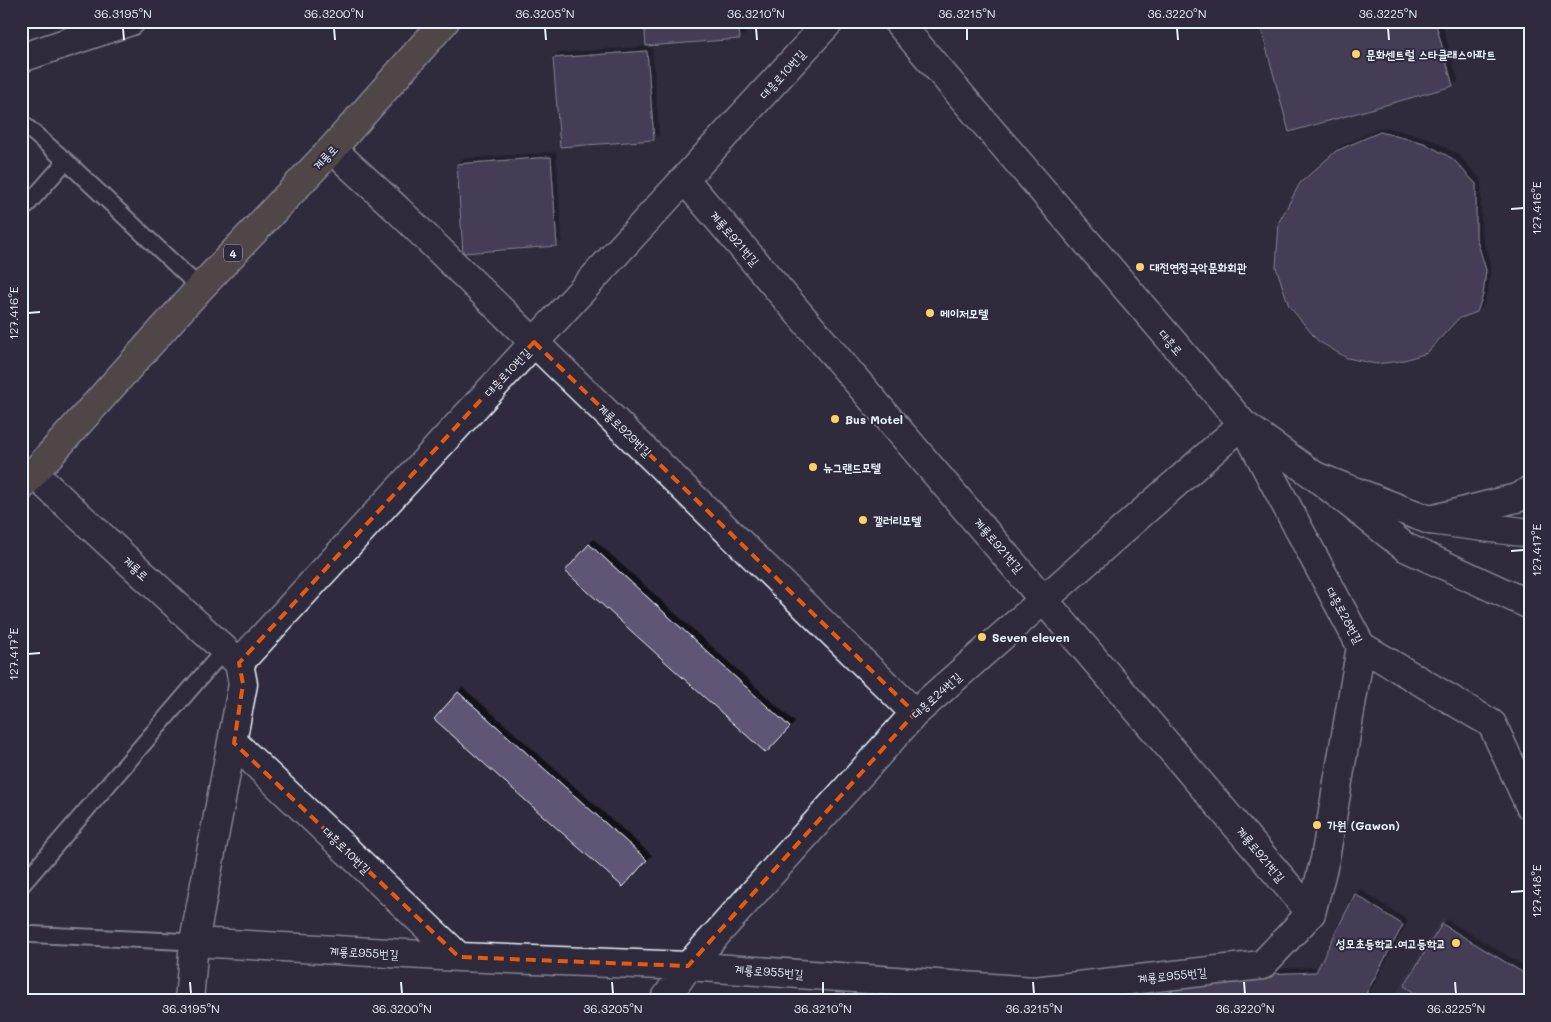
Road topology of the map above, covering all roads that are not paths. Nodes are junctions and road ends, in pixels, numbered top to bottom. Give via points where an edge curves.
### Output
1 (130, 21) edge
2 (445, 21) edge
3 (830, 21) edge
4 (897, 21) edge
5 (91, 28) edge
6 (21, 58) edge
7 (21, 122) edge
8 (332, 149) junction
9 (66, 161) junction
10 (686, 180) junction
11 (21, 212) edge
12 (200, 288) junction
13 (534, 342) junction
14 (1243, 424) junction
15 (1315, 476) junction
16 (27, 481) edge
17 (1530, 490) edge
18 (1430, 520) junction
19 (1530, 533) edge
20 (1044, 598) junction
21 (1530, 605) edge
22 (1361, 646) junction
23 (232, 656) junction
24 (915, 713) junction
25 (234, 742) junction
26 (1530, 806) edge
27 (21, 886) edge
28 (1311, 912) junction
29 (21, 934) edge
30 (194, 942) junction
31 (459, 957) junction
32 (688, 966) junction
33 (891, 990) edge
34 (189, 1001) edge
35 (664, 1001) edge

1 - 5 street
2 - 8 main road, 계룡로 / 4
3 - 10 street, 대흥로10번길
4 - 14 street, 대흥로
5 - 6 street
7 - 9 lane
8 - 12 main road, 계룡로 / 4
8 - 13 street, 계룡로929번길
9 - 11 lane
9 - 12 lane
10 - 13 street, 대흥로10번길
10 - 20 street, 계룡로921번길
12 - 16 main road, 계룡로 / 4
13 - 23 street, 대흥로10번길
13 - 24 street, 계룡로929번길
14 - 15 street, 대흥로
14 - 20 street, 대흥로24번길
14 - 22 street, 대흥로28번길
15 - 18 street, 대흥로
15 - 21 street via 1405,547
16 - 23 street, 계룡로
17 - 18 street via 1520,497
18 - 19 street, 대흥로
20 - 24 street, 대흥로24번길
20 - 28 street, 계룡로921번길
22 - 26 street, 대흥로28번길 via 1492,724
22 - 28 street, 계룡로955번길 via 1324,859
23 - 25 street via 243,684
23 - 27 lane
24 - 32 street, 대흥로24번길
25 - 30 street
25 - 31 street, 대흥로10번길
28 - 33 street, 계룡로955번길 via 1262,965 1034,991
29 - 30 lane, 계룡로955번길
30 - 31 street, 계룡로955번길
30 - 34 street
31 - 32 street, 계룡로955번길
32 - 33 street, 계룡로955번길
32 - 35 street, 대흥로24번길

